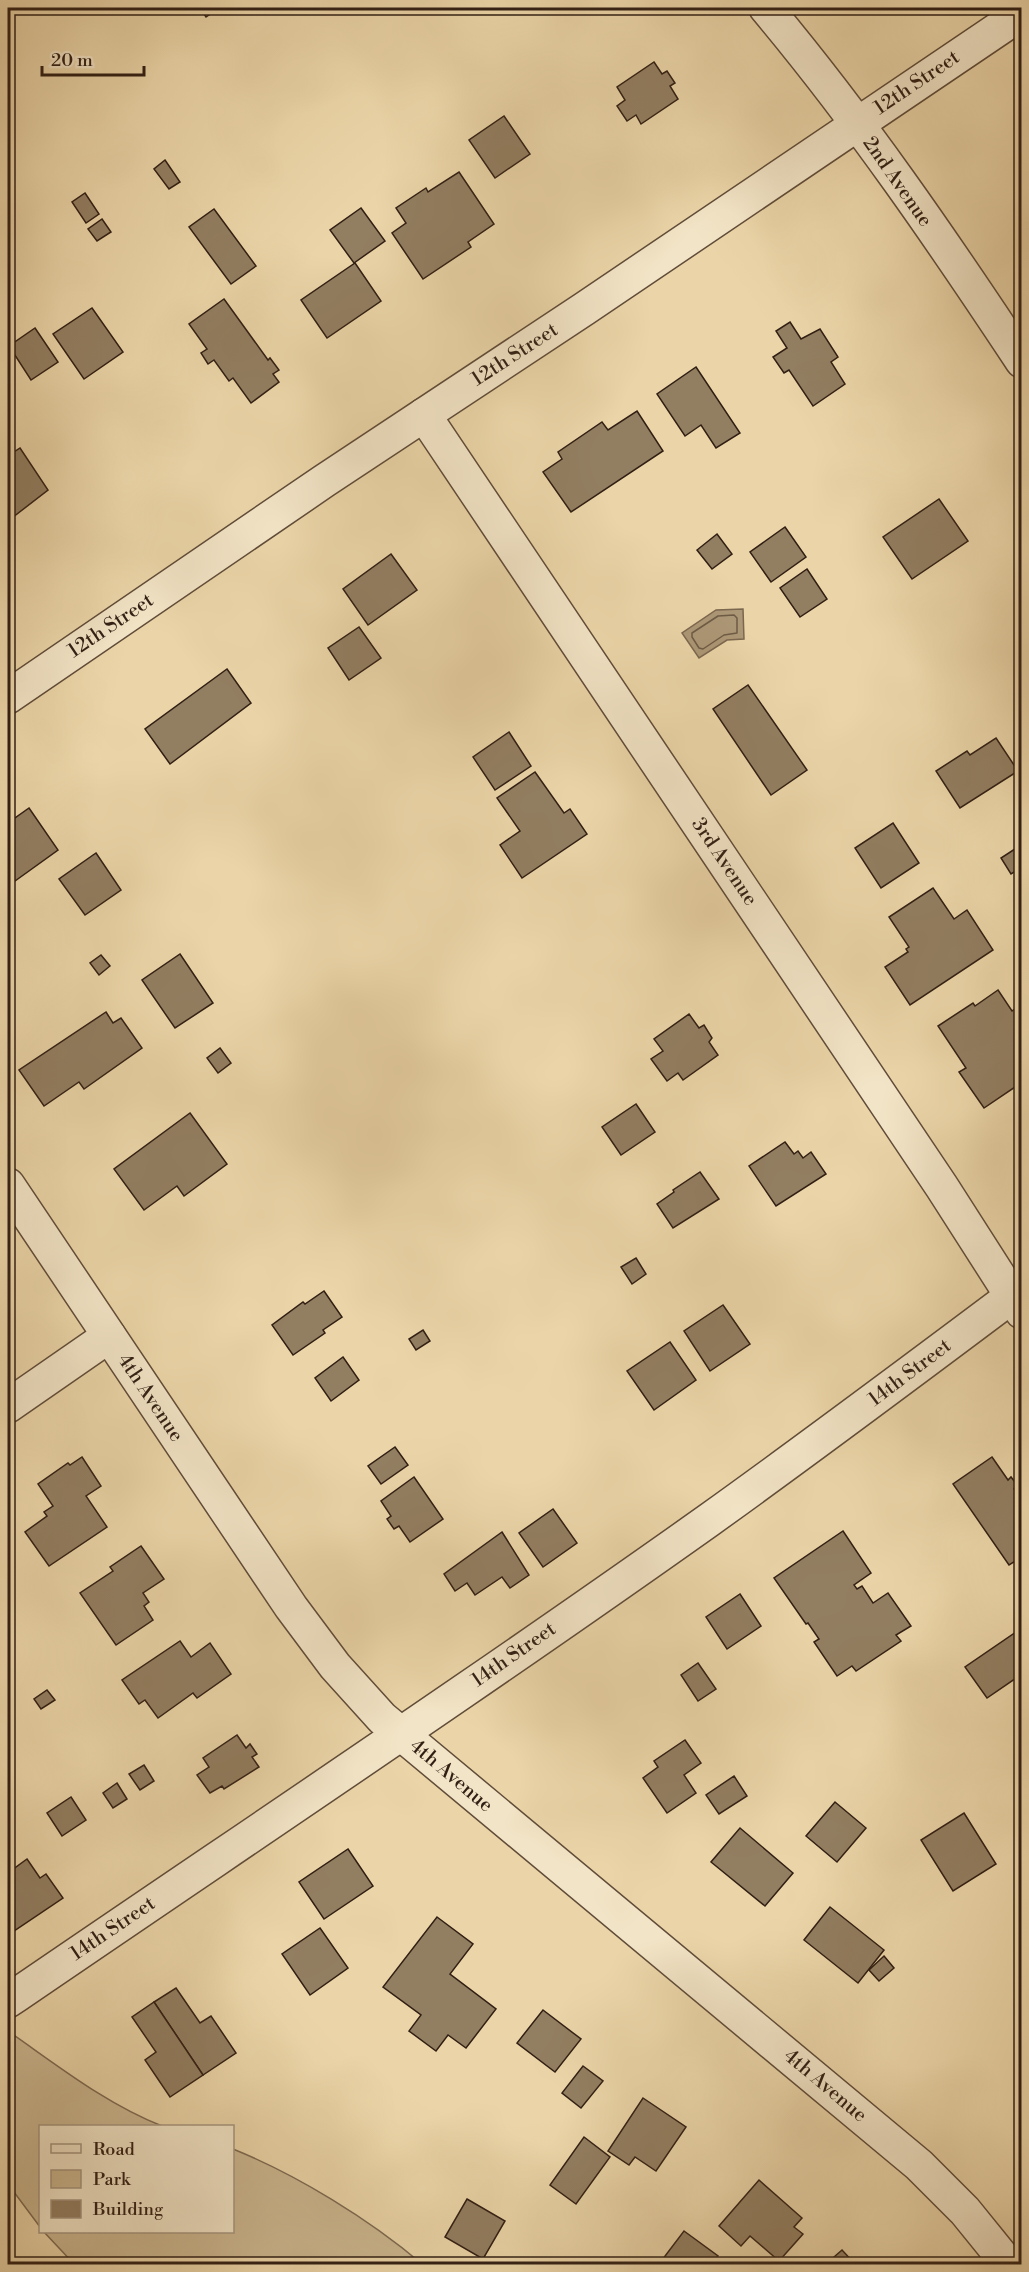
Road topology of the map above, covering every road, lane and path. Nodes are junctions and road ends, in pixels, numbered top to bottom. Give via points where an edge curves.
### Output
1 (766, 8) edge
2 (1022, 13) edge
3 (857, 124) junction
4 (1022, 362) edge
5 (424, 415) junction
6 (8, 697) edge
7 (8, 1185) edge
8 (1016, 1304) edge
9 (109, 1336) junction
10 (8, 1406) edge
11 (400, 1733) junction
12 (8, 2001) edge
13 (1008, 2265) edge

1 - 3 street, 2nd Avenue
2 - 3 street, 12th Street
3 - 4 street, 2nd Avenue
3 - 5 street, 12th Street
5 - 6 street, 12th Street
5 - 8 street, 3rd Avenue via 942,1187
7 - 9 street, 4th Avenue
8 - 11 street, 14th Street
9 - 10 street
9 - 11 street, 4th Avenue via 321,1648 364,1700
11 - 12 street, 14th Street
11 - 13 street, 4th Avenue via 919,2165 980,2227

